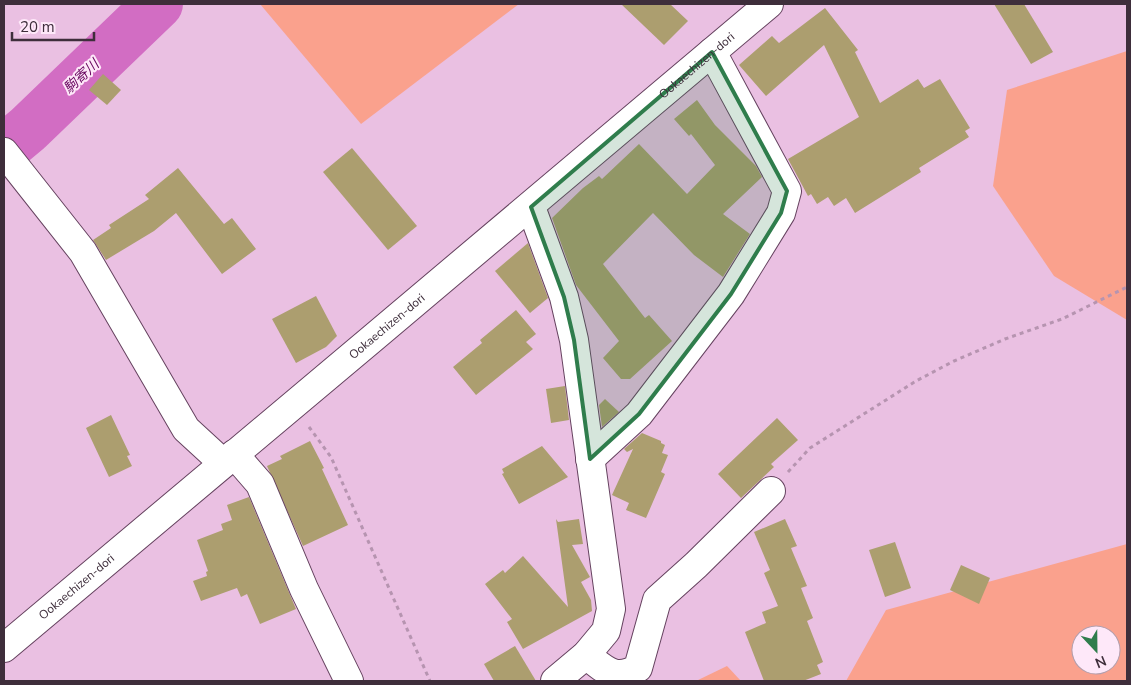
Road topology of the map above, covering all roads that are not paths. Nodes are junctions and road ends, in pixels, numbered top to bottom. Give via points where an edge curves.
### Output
1 (769, 4) edge
2 (712, 52) junction
3 (7, 155) edge
4 (531, 207) junction
5 (228, 458) junction
6 (590, 459) junction
7 (771, 491) road end
8 (4, 648) edge
9 (586, 655) junction
10 (349, 681) edge
11 (555, 681) edge

1 - 2 street, Ookaechizen-dori
2 - 4 street, Ookaechizen-dori
2 - 6 street via 787,191 781,212 731,294 656,393 639,414
3 - 5 street via 83,252 186,428
4 - 5 street, Ookaechizen-dori
4 - 6 street via 564,297 574,340
5 - 8 street, Ookaechizen-dori
5 - 10 street via 260,484 304,589
6 - 9 street via 611,609 606,631
7 - 9 street via 656,600 638,668 626,675 612,674
9 - 11 street

